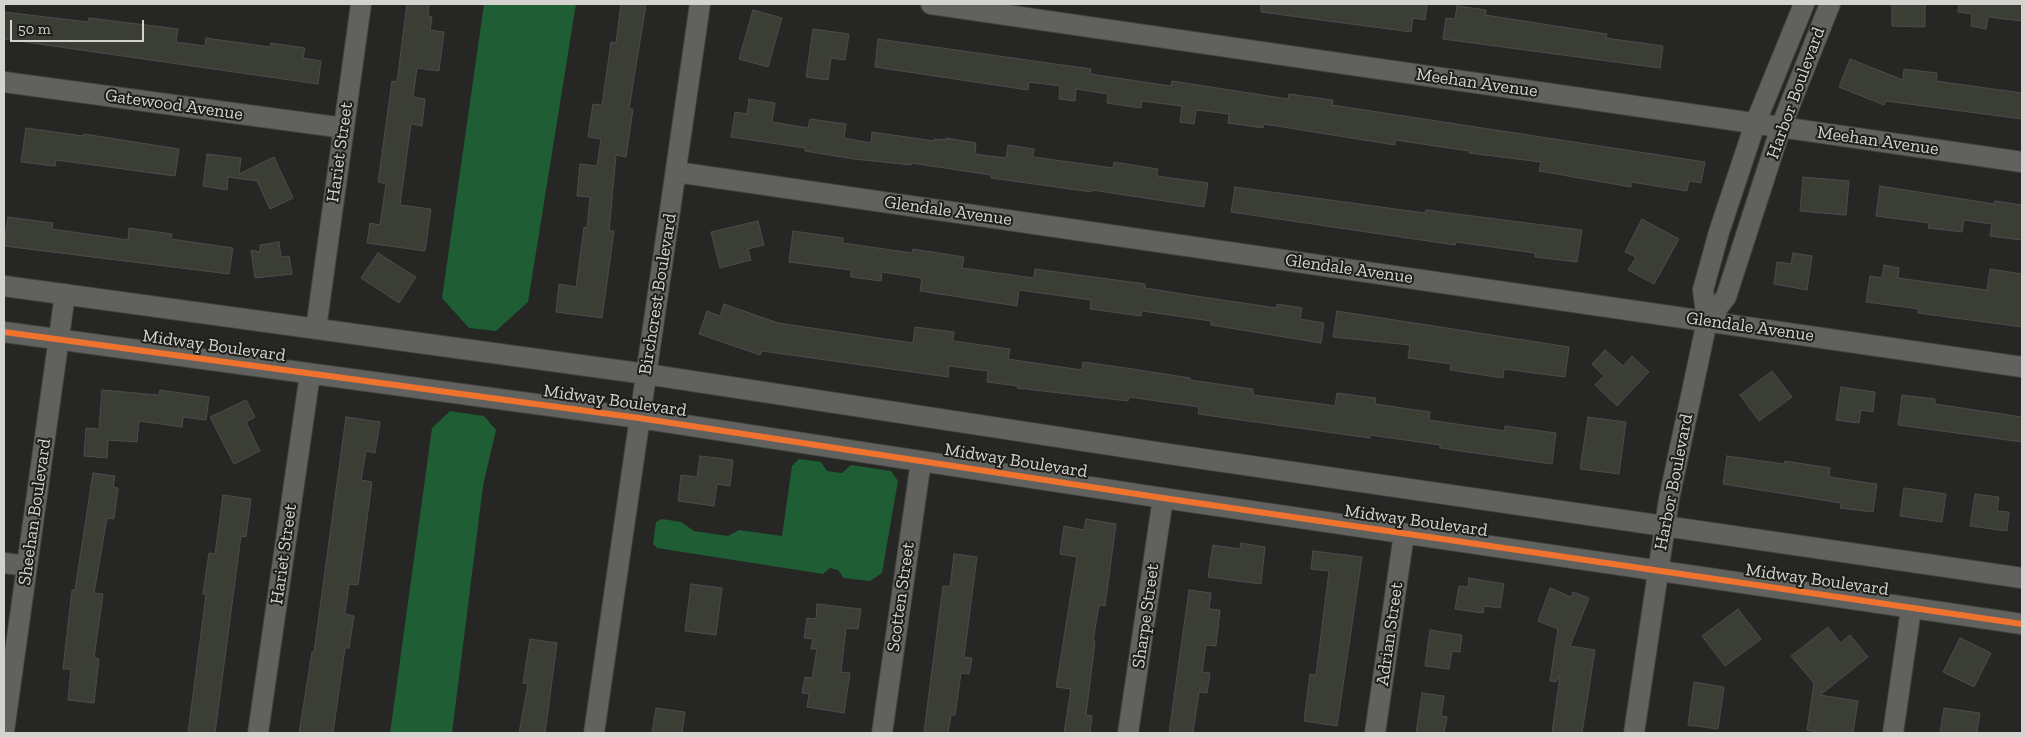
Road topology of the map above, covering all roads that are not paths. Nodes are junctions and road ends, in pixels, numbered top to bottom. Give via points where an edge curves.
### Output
1 (361, 4) edge
2 (700, 4) edge
3 (931, 4) edge
4 (1804, 4) edge
5 (1830, 4) edge
6 (4, 82) edge
7 (1756, 124) junction
8 (1781, 127) junction
9 (344, 128) junction
10 (2022, 162) edge
11 (676, 172) junction
12 (4, 286) edge
13 (66, 294) junction
14 (1708, 321) junction
15 (316, 329) junction
16 (4, 332) edge
17 (59, 339) junction
18 (2022, 367) edge
19 (310, 374) junction
20 (646, 374) junction
21 (639, 418) junction
22 (921, 461) junction
23 (1163, 498) junction
24 (1665, 527) junction
25 (1404, 534) junction
26 (4, 562) edge
27 (27, 566) junction
28 (1658, 572) junction
29 (2022, 578) edge
30 (1911, 609) junction
31 (2022, 624) edge
32 (4, 731) edge
33 (258, 733) edge
34 (594, 733) edge
35 (882, 733) edge
36 (1128, 733) edge
37 (1375, 733) edge
38 (1634, 733) edge
39 (1893, 733) edge

1 - 9 street, Hariet Street
2 - 11 street, Birchcrest Boulevard
3 - 7 street, Meehan Avenue
4 - 7 street, Harbor Boulevard
5 - 8 street, Harbor Boulevard
6 - 9 street, Gatewood Avenue
7 - 8 street, Meehan Avenue
7 - 14 street, Harbor Boulevard via 1703,290
8 - 10 street, Meehan Avenue
8 - 14 street, Harbor Boulevard via 1726,297
9 - 15 street, Hariet Street
11 - 14 street, Glendale Avenue
11 - 20 street, Birchcrest Boulevard
12 - 13 street, Midway Boulevard
13 - 15 street, Midway Boulevard
13 - 17 street, Sheehan Boulevard
14 - 18 street, Glendale Avenue
14 - 24 street, Harbor Boulevard
15 - 20 street, Midway Boulevard
16 - 17 street, Midway Boulevard
17 - 19 street, Midway Boulevard
17 - 27 street, Sheehan Boulevard
19 - 21 street, Midway Boulevard
19 - 33 street, Hariet Street
20 - 21 street, Birchcrest Boulevard
20 - 24 street, Midway Boulevard
21 - 22 street, Midway Boulevard
21 - 34 street, Birchcrest Boulevard
22 - 23 street, Midway Boulevard
22 - 35 street, Scotten Street
23 - 25 street, Midway Boulevard
23 - 36 street, Sharpe Street
24 - 28 street, Harbor Boulevard
24 - 29 street, Midway Boulevard
25 - 28 street, Midway Boulevard
25 - 37 street, Adrian Street
26 - 27 street
27 - 32 street, Sheehan Boulevard
28 - 30 street, Midway Boulevard
28 - 38 street, Harbor Boulevard
30 - 31 street, Midway Boulevard
30 - 39 street

